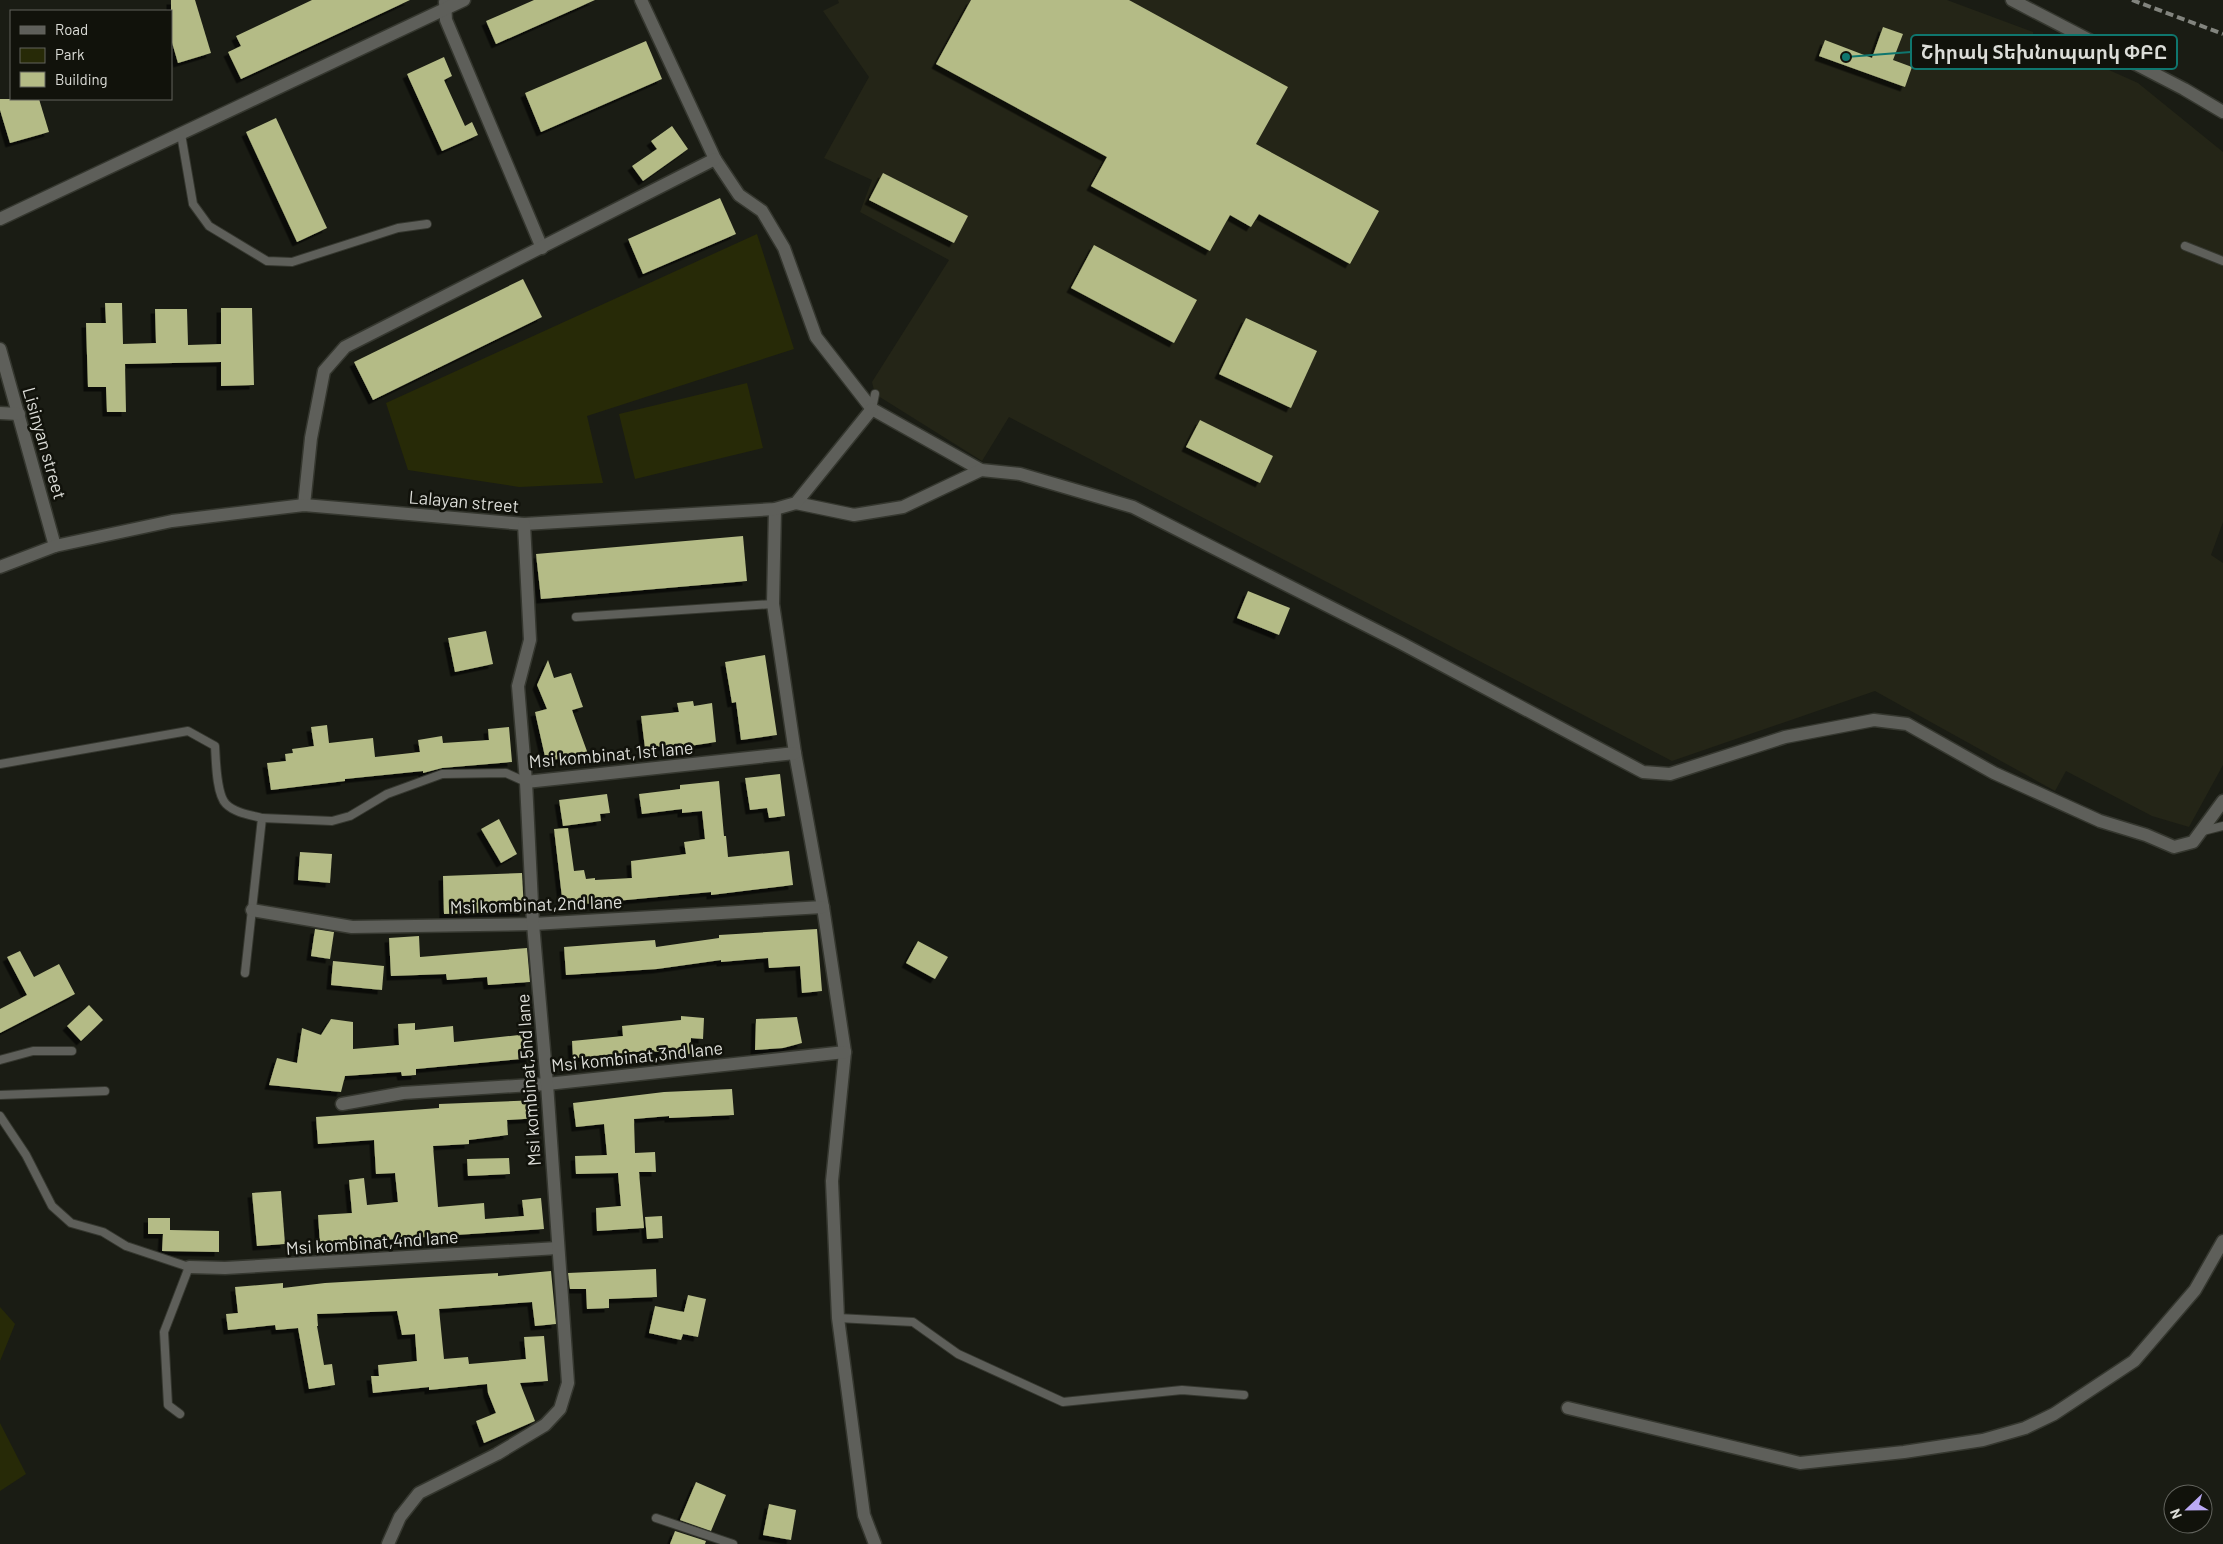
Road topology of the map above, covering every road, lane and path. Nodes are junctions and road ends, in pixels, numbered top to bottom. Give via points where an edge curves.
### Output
1 (464, 0) edge
2 (640, 0) edge
3 (2012, 0) edge
4 (446, 4) edge
5 (2223, 112) edge
6 (181, 134) junction
7 (715, 159) junction
8 (0, 220) edge
9 (427, 224) dead end
10 (2185, 246) dead end
11 (542, 248) junction
12 (2223, 261) edge
13 (0, 349) edge
14 (875, 394) dead end
15 (872, 409) junction
16 (0, 414) edge
17 (19, 414) junction
18 (981, 470) junction
19 (796, 502) junction
20 (304, 505) junction
21 (775, 509) junction
22 (524, 524) junction
23 (56, 546) junction
24 (0, 567) edge
25 (773, 604) junction
26 (576, 617) dead end
27 (795, 753) junction
28 (0, 764) edge
29 (526, 782) junction
30 (2223, 801) edge
31 (262, 818) junction
32 (2223, 826) edge
33 (2203, 831) junction
34 (823, 907) junction
35 (252, 910) junction
36 (533, 924) junction
37 (245, 972) dead end
38 (72, 1051) dead end
39 (845, 1052) junction
40 (0, 1060) edge
41 (547, 1084) junction
42 (105, 1091) dead end
43 (0, 1095) edge
44 (342, 1104) dead end
45 (0, 1116) edge
46 (2223, 1241) edge
47 (558, 1248) junction
48 (189, 1267) junction
49 (838, 1318) junction
50 (1244, 1395) dead end
51 (1568, 1408) dead end
52 (180, 1414) dead end
53 (656, 1518) dead end
54 (388, 1544) edge
55 (733, 1544) edge
56 (876, 1544) edge

1 - 4 street
2 - 7 street
3 - 5 street
4 - 6 street
4 - 11 street via 446,20
6 - 8 street
6 - 9 lane via 193,204 209,226 267,261 292,262 398,228
7 - 11 street
7 - 15 street via 739,194 762,211 784,248 816,337
10 - 12 lane
11 - 20 street via 345,348 324,370 311,438
13 - 17 street, Lisinyan street
14 - 15 lane
15 - 18 street
15 - 19 street
16 - 17 street
17 - 23 street, Lisinyan street
18 - 19 street via 903,507 854,516
18 - 33 street via 1020,474 1133,507 1401,643 1643,772 1670,774 1785,737 1874,720 1907,724 1994,773 2100,821 2174,847 2193,842
19 - 21 street, Lalayan street
20 - 22 street, Lalayan street
20 - 23 street, Lalayan street via 172,521
21 - 22 street, Lalayan street
21 - 25 street
22 - 29 street, Msi kombinat,5nd lane via 530,640 518,686
23 - 24 street, Lalayan street
25 - 26 lane
25 - 27 street
27 - 29 street, Msi kombinat,1st lane
27 - 34 street
28 - 31 lane, Msi kombinat,1st lane via 188,732 215,746 219,789 225,803 241,813
29 - 31 lane, Msi kombinat,1st lane via 506,773 442,774 387,794 350,816 332,821
29 - 36 street, Msi kombinat,5nd lane
30 - 33 street
31 - 35 lane
32 - 33 lane
34 - 36 street, Msi kombinat,2nd lane
34 - 39 street
35 - 36 street, Msi kombinat,2nd lane via 352,928
35 - 37 lane
36 - 41 street, Msi kombinat,5nd lane
38 - 40 lane via 33,1051
39 - 41 street, Msi kombinat,3nd lane
39 - 49 street via 832,1181
41 - 44 street, Msi kombinat,3nd lane via 403,1093
41 - 47 street, Msi kombinat,5nd lane
42 - 43 lane
45 - 48 lane via 26,1155 52,1206 71,1223 103,1232 126,1246
46 - 51 street via 2196,1290 2134,1361 2054,1414 2025,1428 1983,1440 1800,1463
47 - 48 street, Msi kombinat,4nd lane via 225,1268
47 - 54 street, Msi kombinat,5nd lane via 568,1383 560,1409 545,1425 497,1454 419,1492 400,1517
48 - 52 lane via 164,1332 168,1405
49 - 50 lane via 913,1322 958,1354 1063,1402 1182,1390
49 - 56 street via 864,1515
53 - 55 lane

